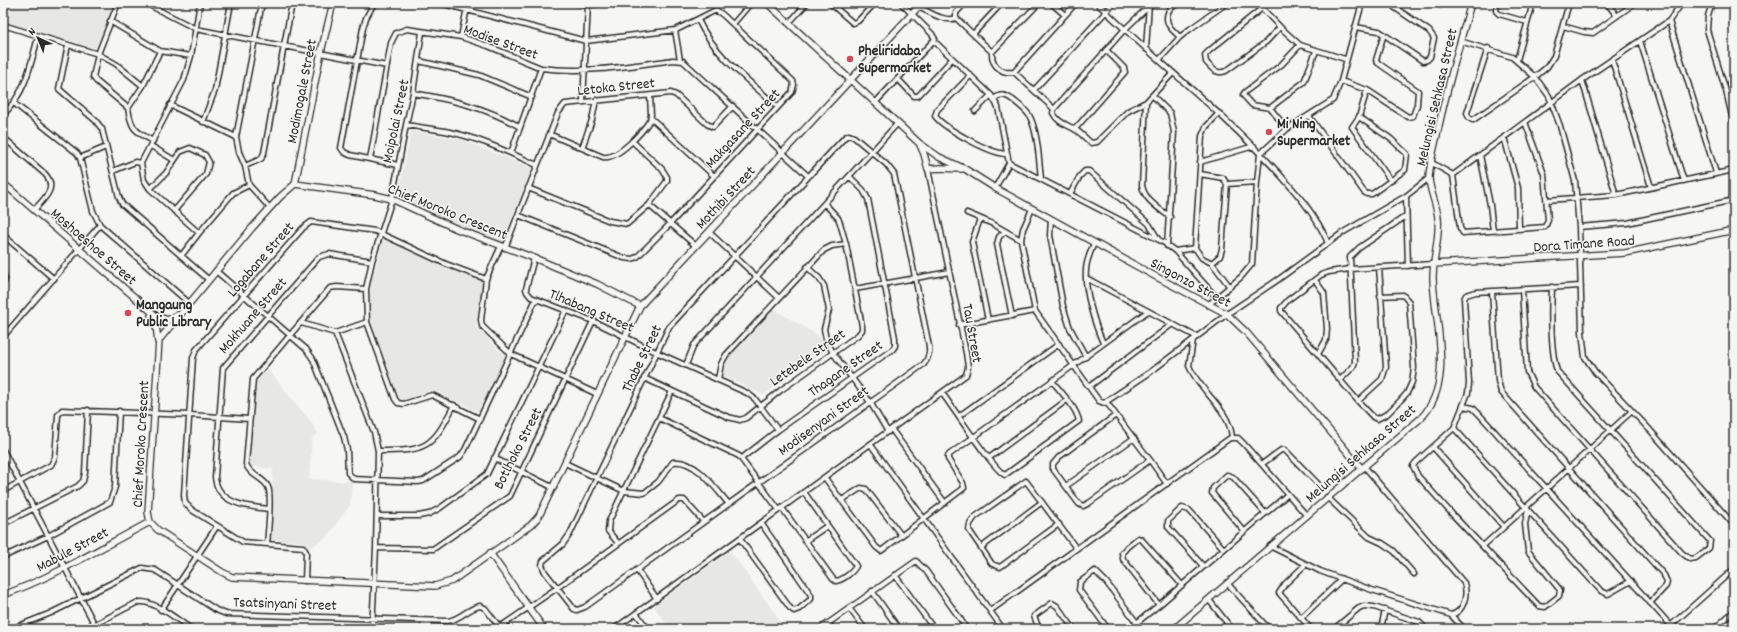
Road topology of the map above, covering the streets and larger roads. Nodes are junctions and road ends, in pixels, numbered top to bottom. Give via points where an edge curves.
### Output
1 (118, 3) edge
2 (145, 3) edge
3 (200, 3) edge
4 (231, 3) edge
5 (262, 3) edge
6 (292, 3) edge
7 (333, 3) edge
8 (374, 3) edge
9 (440, 3) edge
10 (468, 3) edge
11 (578, 3) edge
12 (601, 3) edge
13 (751, 3) edge
14 (767, 3) edge
15 (807, 3) edge
16 (830, 3) edge
17 (841, 3) edge
18 (875, 3) edge
19 (901, 3) edge
20 (965, 3) edge
21 (1002, 3) edge
22 (1039, 3) edge
23 (1051, 3) edge
24 (1076, 3) edge
25 (1097, 3) edge
26 (1114, 3) edge
27 (1178, 3) edge
28 (1228, 3) edge
29 (1257, 3) edge
30 (1362, 3) edge
31 (1392, 3) edge
32 (1436, 3) edge
33 (1444, 3) edge
34 (1471, 3) edge
35 (1497, 3) edge
36 (1533, 3) edge
37 (1569, 3) edge
38 (1607, 3) edge
39 (1635, 3) edge
40 (1682, 3) edge
41 (1712, 3) edge
42 (588, 5) junction
43 (920, 5) edge
44 (1148, 5) edge
45 (836, 8) junction
46 (1261, 9) junction
47 (466, 10) junction
48 (1106, 12) junction
49 (912, 14) junction
50 (1065, 15) junction
51 (1617, 16) junction
52 (956, 18) junction
53 (698, 20) junction
54 (110, 21) junction
55 (1669, 21) junction
56 (1527, 22) junction
57 (789, 23) junction
58 (733, 24) junction
59 (3, 26) edge
60 (1562, 26) junction
61 (1280, 27) junction
62 (1355, 27) junction
63 (196, 29) junction
64 (675, 30) junction
65 (1124, 30) junction
66 (422, 32) junction
67 (973, 34) junction
68 (1384, 34) junction
69 (226, 35) junction
70 (38, 37) junction
71 (461, 38) junction
72 (1180, 38) junction
73 (255, 40) junction
74 (586, 41) junction
75 (934, 41) junction
76 (1460, 41) junction
77 (1640, 41) junction
78 (68, 45) junction
79 (284, 45) junction
80 (1300, 45) junction
81 (1488, 48) junction
82 (1146, 49) junction
83 (1106, 50) junction
84 (160, 51) junction
85 (1316, 51) junction
86 (321, 52) junction
87 (992, 52) junction
88 (98, 54) junction
89 (191, 56) junction
90 (357, 59) junction
91 (952, 59) junction
92 (1346, 59) junction
93 (680, 60) junction
94 (1159, 60) junction
95 (1517, 60) junction
96 (1612, 60) junction
97 (419, 61) junction
98 (387, 66) junction
99 (541, 68) junction
100 (585, 71) junction
101 (1014, 72) junction
102 (1173, 74) junction
103 (970, 76) junction
104 (1535, 77) junction
105 (850, 79) junction
106 (898, 79) junction
107 (1341, 80) junction
108 (1582, 80) junction
109 (143, 86) junction
110 (1034, 90) junction
111 (1367, 90) junction
112 (414, 93) junction
113 (650, 96) junction
114 (1153, 96) junction
115 (532, 97) junction
116 (992, 97) junction
117 (596, 100) junction
118 (583, 101) junction
119 (1146, 102) junction
120 (875, 103) junction
121 (1552, 103) junction
122 (15, 104) junction
123 (170, 105) junction
124 (733, 106) junction
125 (778, 107) junction
126 (128, 108) junction
127 (1270, 108) junction
128 (1054, 109) junction
129 (975, 111) dead end
130 (1218, 113) junction
131 (3, 116) edge
132 (1309, 116) junction
133 (1360, 117) junction
134 (651, 118) junction
135 (203, 122) junction
136 (1525, 122) junction
137 (898, 123) junction
138 (1734, 125) edge
139 (406, 126) junction
140 (520, 127) junction
141 (757, 129) junction
142 (1076, 129) junction
143 (1287, 129) junction
144 (549, 134) junction
145 (3, 137) edge
146 (236, 137) junction
147 (1504, 137) junction
148 (153, 141) junction
149 (632, 141) junction
150 (919, 143) junction
151 (151, 146) junction
152 (1254, 146) junction
153 (106, 147) junction
154 (582, 148) junction
155 (782, 152) junction
156 (871, 152) junction
157 (511, 153) junction
158 (1007, 154) junction
159 (1260, 154) junction
160 (1480, 155) junction
161 (80, 158) junction
162 (370, 159) junction
163 (174, 160) junction
164 (1200, 162) junction
165 (141, 163) junction
166 (1009, 163) junction
167 (1432, 163) junction
168 (398, 165) junction
169 (537, 165) junction
170 (245, 166) junction
171 (965, 169) junction
172 (928, 170) junction
173 (1734, 170) edge
174 (113, 171) junction
175 (1716, 173) junction
176 (1200, 174) junction
177 (1453, 175) junction
178 (714, 176) junction
179 (808, 176) junction
180 (850, 177) junction
181 (1429, 178) junction
182 (1041, 180) junction
183 (1391, 181) junction
184 (1684, 181) junction
185 (1257, 182) junction
186 (3, 183) edge
187 (295, 184) junction
188 (1226, 184) junction
189 (249, 185) junction
190 (1651, 187) junction
191 (3, 188) edge
192 (528, 188) junction
193 (995, 188) junction
194 (150, 189) junction
195 (1070, 194) junction
196 (1616, 195) junction
197 (1406, 196) junction
198 (1577, 198) junction
199 (392, 199) junction
200 (1547, 200) junction
201 (1734, 200) edge
202 (824, 204) junction
203 (649, 205) junction
204 (270, 208) junction
205 (1032, 209) junction
206 (34, 210) junction
207 (174, 211) junction
208 (967, 213) dead end
209 (518, 215) junction
210 (1406, 216) junction
211 (1170, 217) junction
212 (980, 219) junction
213 (1051, 219) junction
214 (670, 224) junction
215 (100, 225) junction
216 (1578, 227) junction
217 (1519, 229) junction
218 (1734, 230) edge
219 (1005, 231) junction
220 (1493, 231) junction
221 (709, 232) junction
222 (199, 233) junction
223 (3, 235) edge
224 (381, 235) junction
225 (1158, 239) junction
226 (1021, 240) junction
227 (1094, 242) junction
228 (1328, 243) junction
229 (846, 244) junction
230 (696, 246) junction
231 (1167, 246) junction
232 (503, 247) junction
233 (1195, 248) junction
234 (78, 250) junction
235 (1175, 252) junction
236 (181, 256) junction
237 (734, 256) junction
238 (1580, 256) junction
239 (534, 258) junction
240 (372, 261) junction
241 (1212, 263) junction
242 (1433, 264) junction
243 (1408, 266) junction
244 (807, 267) junction
245 (1379, 267) junction
246 (1350, 269) junction
247 (216, 271) junction
248 (949, 272) junction
249 (3, 273) edge
250 (757, 276) junction
251 (916, 277) junction
252 (54, 278) junction
253 (1086, 278) junction
254 (486, 279) junction
255 (209, 280) junction
256 (1315, 280) junction
257 (884, 284) junction
258 (3, 285) edge
259 (1581, 286) junction
260 (1230, 287) junction
261 (1552, 287) junction
262 (366, 289) junction
263 (855, 289) junction
264 (1522, 290) junction
265 (1492, 292) junction
266 (244, 296) junction
267 (1380, 296) junction
268 (778, 298) junction
269 (1217, 298) junction
270 (536, 299) junction
271 (189, 304) junction
272 (1208, 305) junction
273 (640, 306) junction
274 (566, 310) junction
275 (1035, 311) junction
276 (1148, 311) junction
277 (182, 312) junction
278 (1227, 314) junction
279 (152, 315) junction
280 (266, 316) junction
281 (1012, 316) junction
282 (988, 320) junction
283 (593, 321) junction
284 (367, 322) junction
285 (301, 323) junction
286 (959, 324) junction
287 (1171, 325) junction
288 (168, 328) junction
289 (335, 333) junction
290 (290, 336) junction
291 (3, 337) edge
292 (624, 337) junction
293 (1195, 339) junction
294 (158, 342) junction
295 (1103, 343) junction
296 (1059, 344) junction
297 (656, 352) junction
298 (833, 353) junction
299 (510, 354) junction
300 (1318, 354) junction
301 (1086, 357) junction
302 (686, 365) junction
303 (1075, 365) junction
304 (539, 366) junction
305 (565, 378) junction
306 (644, 378) junction
307 (852, 378) junction
308 (718, 379) junction
309 (1340, 380) junction
310 (1052, 381) junction
311 (1090, 386) junction
312 (672, 391) junction
313 (942, 392) junction
314 (597, 394) junction
315 (1067, 400) junction
316 (1358, 401) junction
317 (870, 402) junction
318 (1107, 403) junction
319 (454, 405) junction
320 (760, 406) junction
321 (1463, 406) junction
322 (88, 410) junction
323 (1632, 411) junction
324 (119, 412) junction
325 (154, 413) junction
326 (190, 415) junction
327 (1116, 415) junction
328 (959, 416) junction
329 (219, 417) junction
330 (659, 418) junction
331 (249, 419) junction
332 (480, 419) junction
333 (1454, 428) junction
334 (778, 430) junction
335 (1610, 430) junction
336 (890, 431) junction
337 (1232, 437) junction
338 (974, 438) junction
339 (1134, 438) junction
340 (871, 445) junction
341 (1433, 447) junction
342 (1589, 449) junction
343 (3, 450) edge
344 (378, 451) junction
345 (494, 458) junction
346 (742, 458) junction
347 (989, 458) junction
348 (1150, 460) junction
349 (565, 463) junction
350 (1262, 464) junction
351 (1363, 468) junction
352 (1568, 468) junction
353 (522, 472) junction
354 (596, 477) junction
355 (825, 478) junction
356 (377, 481) junction
357 (759, 481) junction
358 (20, 483) junction
359 (1167, 484) junction
360 (1318, 484) dead end
361 (1066, 486) junction
362 (554, 488) junction
363 (1546, 488) junction
364 (3, 491) edge
365 (624, 491) junction
366 (804, 492) junction
367 (1288, 494) junction
368 (1327, 497) junction
369 (842, 500) junction
370 (1042, 502) junction
371 (728, 503) junction
372 (945, 503) junction
373 (34, 509) junction
374 (269, 509) junction
375 (780, 509) junction
376 (1527, 509) junction
377 (1265, 513) junction
378 (377, 516) junction
379 (1307, 516) junction
380 (924, 518) junction
381 (703, 521) junction
382 (150, 522) junction
383 (761, 523) junction
384 (3, 524) edge
385 (1059, 524) junction
386 (1734, 525) edge
387 (217, 526) junction
388 (827, 526) junction
389 (1504, 526) junction
390 (1244, 531) junction
391 (48, 536) junction
392 (901, 536) junction
393 (740, 539) junction
394 (805, 541) junction
395 (618, 543) junction
396 (267, 544) junction
397 (1270, 546) junction
398 (1483, 546) junction
399 (982, 547) junction
400 (376, 548) junction
401 (1076, 548) junction
402 (1223, 548) junction
403 (490, 553) junction
404 (198, 556) junction
405 (3, 557) edge
406 (1306, 565) junction
407 (1203, 566) junction
408 (64, 568) junction
409 (1734, 569) edge
410 (637, 570) junction
411 (1414, 574) dead end
412 (895, 575) junction
413 (1342, 579) junction
414 (305, 581) junction
415 (1631, 581) junction
416 (375, 583) junction
417 (1227, 583) junction
418 (178, 585) junction
419 (1182, 586) junction
420 (557, 588) junction
421 (872, 591) junction
422 (3, 595) edge
423 (81, 597) junction
424 (657, 599) junction
425 (1209, 600) junction
426 (1650, 603) junction
427 (1159, 606) junction
428 (528, 607) junction
429 (849, 608) junction
430 (161, 610) junction
431 (1385, 610) junction
432 (990, 611) junction
433 (1734, 611) edge
434 (636, 613) junction
435 (1451, 615) junction
436 (373, 618) junction
437 (1301, 618) junction
438 (1419, 622) junction
439 (828, 623) junction
440 (1137, 623) junction
441 (95, 624) junction
442 (1672, 627) edge
443 (499, 628) edge
444 (11, 629) edge
445 (86, 629) edge
446 (97, 629) edge
447 (191, 629) edge
448 (372, 629) edge
449 (544, 629) edge
450 (614, 629) edge
451 (648, 629) edge
452 (820, 629) edge
453 (832, 629) edge
454 (865, 629) edge
455 (900, 629) edge
456 (934, 629) edge
457 (963, 629) edge
458 (1003, 629) edge
459 (1039, 629) edge
460 (1074, 629) edge
461 (1108, 629) edge
462 (1129, 629) edge
463 (1174, 629) edge
464 (1232, 629) edge
465 (1269, 629) edge
466 (1311, 629) edge
467 (1334, 629) edge
468 (1379, 629) edge
469 (1417, 629) edge
470 (1426, 629) edge
471 (1464, 629) edge
472 (1667, 629) edge
473 (1714, 629) edge

1 - 54 street
2 - 63 street
3 - 63 street
4 - 69 street
5 - 73 street
6 - 79 street
7 - 86 street, Modimogale Street
8 - 90 street via 366,18
9 - 47 street, Makgasane Street
10 - 47 street
11 - 42 street
12 - 42 street
13 - 58 street
14 - 57 street, Singonzo Street
15 - 57 street
16 - 45 street
17 - 45 street
18 - 45 street via 855,22 849,21
19 - 49 street
20 - 52 street via 956,13
21 - 67 street
22 - 87 street
23 - 50 street
24 - 50 street
25 - 48 street
26 - 48 street
27 - 72 street via 1169,10 1167,21
28 - 72 street
29 - 46 street
30 - 62 street
31 - 68 street via 1433,35 1430,57 1423,60
32 - 33 street
34 - 76 street, Melungisi Sehkasa Street
35 - 56 street via 1496,11 1499,14
36 - 56 street
37 - 60 street
38 - 51 street
39 - 51 street
40 - 55 street
41 - 138 street via 1707,30
42 - 74 street
43 - 49 street, Mothibi Street
43 - 52 street via 945,19
44 - 65 street
44 - 82 street
46 - 61 street
46 - 61 street via 1210,50 1205,55 1206,62 1220,73 1226,71 1266,42
47 - 71 street
47 - 74 street, Makgasane Street
48 - 65 street
48 - 110 street
49 - 75 street via 932,34
49 - 105 street, Mothibi Street
50 - 101 street
51 - 60 street via 1593,33
52 - 67 street
53 - 58 street, Makgasane Street via 716,10
53 - 64 street, Makgasane Street
53 - 125 street via 707,38 720,53
54 - 84 street
54 - 88 street
55 - 77 street
55 - 175 street
56 - 95 street
57 - 105 street, Singonzo Street
58 - 125 street, Makgasane Street via 793,81 792,92
59 - 70 street
60 - 104 street via 1552,61
61 - 80 street
62 - 68 street via 1377,30
62 - 92 street
63 - 69 street
63 - 89 street
64 - 74 street, Makgasane Street
64 - 93 street
65 - 82 street
65 - 83 street
66 - 71 street, Modise Street
66 - 97 street, Moipolai Street
66 - 98 street, Modise Street via 407,29 396,33 391,43
67 - 87 street
68 - 111 street via 1376,60 1417,90 1414,115 1408,117
69 - 73 street
69 - 135 street via 215,90
70 - 78 street
70 - 122 street via 25,83
71 - 99 street, Modise Street
72 - 94 street
73 - 79 street
73 - 146 street
74 - 100 street
75 - 91 street
75 - 106 street
76 - 81 street
76 - 167 street, Melungisi Sehkasa Street via 1440,118
77 - 96 street
77 - 184 street
78 - 88 street
78 - 153 street via 59,89 99,124 104,133
79 - 86 street
79 - 170 street via 263,157
80 - 85 street
80 - 127 street via 1280,65 1244,93 1252,105
81 - 95 street via 1508,54
81 - 104 street via 1467,113 1470,119 1478,118
82 - 94 street
83 - 128 street
83 - 142 street via 1125,72
84 - 89 street
84 - 109 street
85 - 92 street
85 - 127 street via 1304,82
86 - 90 street
86 - 187 street, Modimogale Street
87 - 101 street via 992,59 1000,70
88 - 109 street via 123,69
88 - 126 street via 94,79
89 - 123 street via 184,80
90 - 98 street
90 - 162 street via 341,148 347,154
91 - 103 street
91 - 106 street via 918,96 914,96
92 - 107 street
93 - 100 street, Modise Street
93 - 124 street via 689,65
94 - 102 street
95 - 104 street
96 - 108 street
96 - 190 street
97 - 112 street, Moipolai Street
97 - 115 street via 479,75
98 - 162 street, Modise Street
99 - 100 street, Modise Street
99 - 115 street
100 - 118 street
101 - 110 street
102 - 114 street
102 - 130 street
103 - 116 street
103 - 158 street via 937,110 935,116 953,132 997,153
104 - 121 street
105 - 120 street, Singonzo Street
105 - 155 street, Mothibi Street
106 - 120 street
107 - 111 street
107 - 132 street via 1333,100
108 - 121 street
108 - 196 street
109 - 126 street
110 - 128 street
111 - 133 street
112 - 139 street, Moipolai Street
112 - 140 street via 467,104
113 - 117 street, Letoka Street
113 - 124 street, Letoka Street via 674,94 711,126 717,124
113 - 134 street
114 - 119 street
114 - 211 street via 1170,113 1174,132
115 - 140 street
116 - 129 street
116 - 158 street via 998,107
116 - 182 street via 1005,95 1028,114 1034,130
117 - 118 street, Letoka Street
117 - 154 street
118 - 144 street, Letoka Street via 562,106
119 - 142 street via 1128,111 1095,143 1091,143
119 - 211 street via 1143,190 1151,201
120 - 137 street, Singonzo Street
121 - 136 street
121 - 198 street via 1574,174
122 - 131 street
122 - 161 street
123 - 135 street
123 - 148 street
124 - 141 street
125 - 141 street, Makgasane Street
126 - 148 street via 134,130
127 - 143 street
128 - 142 street via 1053,114 1056,117 1069,128
130 - 152 street
130 - 164 street via 1203,132
132 - 143 street
132 - 183 street via 1366,193 1372,194
133 - 183 street via 1353,125 1353,130
133 - 183 street via 1406,152 1405,170
134 - 149 street
134 - 178 street
135 - 146 street
136 - 147 street
136 - 200 street via 1544,174
137 - 150 street, Singonzo Street
137 - 156 street
139 - 157 street via 446,131
139 - 168 street, Moipolai Street
140 - 157 street
141 - 155 street
141 - 178 street, Makgasane Street
143 - 159 street
144 - 154 street
144 - 169 street, Letoka Street
145 - 206 street via 50,180 50,189
146 - 170 street
147 - 160 street
147 - 217 street via 1518,188
148 - 151 street
149 - 154 street via 608,158
149 - 203 street via 667,175 667,181
150 - 171 street, Singonzo Street via 939,157
150 - 172 street, Singonzo Street
151 - 163 street
151 - 165 street
152 - 159 street
152 - 164 street
153 - 161 street
153 - 174 street
155 - 179 street
155 - 221 street, Mothibi Street
156 - 179 street, Thabe Street via 854,137 846,136
156 - 180 street
156 - 251 street, Modisenyani Street via 894,174
157 - 169 street
158 - 166 street
159 - 185 street
159 - 228 street via 1306,206
160 - 177 street
160 - 220 street
161 - 215 street via 93,210
162 - 168 street
163 - 194 street via 166,173
163 - 207 street via 182,150 190,148 205,155 209,162 206,174
164 - 176 street
165 - 174 street via 135,162
165 - 194 street via 144,180
166 - 182 street
166 - 193 street
167 - 177 street
167 - 181 street, Melungisi Sehkasa Street
168 - 199 street, Moipolai Street
169 - 192 street, Letoka Street
170 - 189 street
171 - 172 street
171 - 193 street, Singonzo Street
172 - 248 street, Tau Street
173 - 175 street
174 - 236 street via 122,204
175 - 184 street
176 - 188 street via 1223,178
176 - 233 street
177 - 220 street via 1460,230 1467,233
178 - 214 street, Makgasane Street
179 - 237 street, Thabe Street
180 - 202 street
180 - 257 street, Thagane Street via 867,196
181 - 197 street
181 - 242 street, Melungisi Sehkasa Street via 1438,218
182 - 195 street
184 - 190 street
185 - 188 street
185 - 260 street via 1252,264
186 - 206 street, Moshoeshoe Street
187 - 199 street, Chief Moroko Crescent
187 - 204 street
188 - 241 street via 1222,249 1220,256
189 - 204 street
189 - 222 street via 233,193
190 - 196 street
191 - 234 street, Moshoeshoe Street
192 - 203 street via 623,224 632,221
192 - 209 street, Letoka Street
193 - 205 street, Singonzo Street
194 - 207 street
195 - 225 street
195 - 225 street via 1080,176 1089,171 1149,224
196 - 198 street
197 - 210 street
197 - 228 street
198 - 200 street
198 - 216 street
199 - 224 street, Moipolai Street
199 - 232 street, Chief Moroko Crescent via 457,230
200 - 217 street via 1548,220 1545,227
201 - 216 street via 1627,223
202 - 229 street, Letebele Street via 839,220
202 - 250 street
203 - 214 street
204 - 247 street
205 - 213 street, Singonzo Street
205 - 226 street
206 - 234 street, Moshoeshoe Street
207 - 222 street
208 - 212 street
209 - 214 street, Makgasane Street via 628,259 640,255
209 - 232 street, Letoka Street
210 - 243 street
210 - 246 street via 1354,252 1350,257
211 - 231 street
212 - 219 street
212 - 282 street via 972,242
213 - 227 street, Singonzo Street
213 - 301 street via 1050,235 1063,306 1070,328
214 - 230 street
215 - 234 street
215 - 271 street
216 - 238 street
217 - 220 street
218 - 238 street, Dora Timane Road via 1637,252
219 - 226 street
219 - 281 street via 997,244
221 - 230 street, Mothibi Street
221 - 237 street
222 - 236 street
223 - 252 street
224 - 240 street, Moipolai Street
224 - 254 street, Logabane Street
224 - 266 street, Logabane Street via 365,229 310,223
225 - 231 street
226 - 275 street
227 - 253 street via 1086,266
227 - 272 street, Singonzo Street
228 - 278 street
229 - 244 street via 828,247
229 - 263 street, Letebele Street
230 - 273 street, Mothibi Street
231 - 235 street
232 - 239 street, Chief Moroko Crescent
232 - 254 street, Letoka Street
233 - 235 street
233 - 241 street via 1202,258
234 - 252 street
234 - 279 street, Moshoeshoe Street
235 - 269 street
236 - 255 street
237 - 250 street
237 - 297 street, Thabe Street via 669,328
238 - 242 street, Dora Timane Road
238 - 259 street
239 - 270 street, Tlhabang Street via 526,289 528,294
239 - 273 street, Chief Moroko Crescent via 602,286
240 - 262 street, Moipolai Street
240 - 280 street, Mokhuane Street via 322,255
241 - 260 street
242 - 243 street
242 - 351 street, Melungisi Sehkasa Street via 1440,360 1437,391 1425,413
243 - 245 street
244 - 268 street
244 - 298 street via 824,286 829,312 823,332
245 - 246 street
245 - 267 street
246 - 256 street via 1326,273
246 - 309 street via 1355,362
247 - 255 street
247 - 266 street
248 - 251 street
248 - 286 street, Tau Street
249 - 258 street
250 - 268 street
250 - 302 street via 694,345
251 - 257 street
251 - 317 street, Modisenyani Street via 929,355 924,364
252 - 291 street
253 - 276 street
253 - 295 street via 1095,323
254 - 299 street via 481,325
255 - 271 street
256 - 300 street via 1324,293 1327,329 1326,340
256 - 300 street via 1288,300 1281,311
257 - 263 street
257 - 307 street, Thagane Street via 895,346
259 - 261 street
259 - 323 street via 1585,357 1595,372
260 - 269 street
261 - 264 street
261 - 335 street via 1551,304 1557,371
262 - 284 street, Moipolai Street
262 - 285 street via 332,288
263 - 298 street, Letebele Street via 862,330
264 - 265 street
264 - 342 street via 1529,379 1538,393
265 - 321 street via 1470,293 1464,299 1469,390
265 - 352 street via 1499,389 1504,398
266 - 280 street
266 - 326 street, Logabane Street via 194,354
267 - 316 street via 1386,367 1382,379
267 - 316 street via 1403,295 1409,302 1412,382 1399,402 1379,419 1373,417
268 - 308 street via 726,355
269 - 272 street
270 - 274 street, Tlhabang Street
270 - 299 street
271 - 277 street
272 - 278 street, Singonzo Street
273 - 292 street, Mothibi Street
274 - 283 street, Tlhabang Street
274 - 304 street
275 - 281 street
275 - 296 street
276 - 287 street
276 - 295 street
277 - 279 street via 168,320
277 - 288 street
278 - 293 street
278 - 351 street, Singonzo Street via 1246,332
279 - 288 street, Moshoeshoe Street
279 - 294 street, Chief Moroko Crescent
280 - 290 street
280 - 329 street, Mokhuane Street via 223,368
281 - 282 street
282 - 286 street
283 - 292 street, Tlhabang Street
283 - 305 street, Botlhoko Street
284 - 289 street
284 - 319 street, Moipolai Street via 398,403 404,404 432,395
285 - 289 street
285 - 290 street
286 - 313 street, Tau Street via 967,373
287 - 293 street
287 - 311 street
288 - 294 street
289 - 344 street via 374,432
290 - 331 street via 253,379
290 - 356 street via 313,359 344,437 349,476 354,479
292 - 297 street, Tlhabang Street
292 - 314 street, Chief Moroko Crescent
293 - 318 street
293 - 337 street via 1189,366 1226,416 1231,426
294 - 325 street, Chief Moroko Crescent
295 - 301 street
296 - 303 street
296 - 328 street
297 - 302 street, Tlhabang Street
297 - 306 street, Thabe Street
298 - 307 street
298 - 320 street, Letebele Street
299 - 304 street
299 - 332 street
300 - 309 street
301 - 303 street
302 - 308 street, Tlhabang Street
303 - 310 street
303 - 311 street
304 - 305 street
304 - 345 street
305 - 314 street
305 - 353 street, Botlhoko Street
306 - 312 street, Letebele Street
306 - 354 street, Thabe Street
307 - 317 street
307 - 334 street, Thagane Street
308 - 320 street, Tlhabang Street via 750,394
309 - 316 street
310 - 315 street
310 - 338 street
311 - 318 street via 1099,401
312 - 320 street, Letebele Street via 733,419 746,418
312 - 330 street
313 - 328 street
313 - 336 street, Tau Street
314 - 349 street, Chief Moroko Crescent
315 - 347 street
315 - 347 street via 1078,416 1078,422 1006,475 1001,473
317 - 336 street
317 - 357 street, Modisenyani Street
318 - 327 street
319 - 332 street, Moipolai Street
319 - 344 street via 438,435 422,446 411,451
320 - 334 street, Tlhabang Street
321 - 333 street
321 - 363 street via 1478,412
322 - 324 street
322 - 358 street via 66,409 60,412 54,463
322 - 373 street via 83,481
323 - 335 street
323 - 386 street
324 - 325 street
324 - 391 street via 115,487 112,499 106,506
325 - 326 street
325 - 382 street, Chief Moroko Crescent via 148,512
326 - 329 street
326 - 387 street, Logabane Street via 184,499 192,510
327 - 339 street
327 - 361 street via 1056,460 1053,467
328 - 338 street
329 - 331 street
329 - 374 street, Mokhuane Street via 215,477 217,489 238,504
330 - 346 street
330 - 365 street
331 - 374 street via 246,464 249,471 268,486
332 - 356 street via 464,453 430,477 418,482
333 - 341 street
333 - 376 street
334 - 346 street, Thagane Street
335 - 342 street
335 - 342 street via 1708,538 1711,545 1704,553 1693,559 1684,555
336 - 340 street, Tau Street
336 - 372 street
337 - 350 street via 1240,440
337 - 359 street
338 - 347 street
338 - 372 street via 948,456 964,486 963,490
339 - 348 street
339 - 361 street
340 - 355 street, Tau Street
340 - 380 street
341 - 389 street
341 - 398 street via 1414,464 1416,473
342 - 352 street
343 - 358 street
344 - 356 street
345 - 353 street
345 - 378 street via 485,475 433,512 419,516
346 - 357 street
348 - 359 street
348 - 361 street via 1085,506 1079,504
349 - 354 street
349 - 362 street, Chief Moroko Crescent
350 - 360 street via 1280,450 1285,450
350 - 367 street
351 - 368 street, Melungisi Sehkasa Street
351 - 435 street via 1464,583 1466,594 1462,608
352 - 363 street
352 - 426 street via 1664,575 1666,586
353 - 362 street
353 - 400 street, Botlhoko Street via 510,496 436,548
354 - 365 street
354 - 420 street, Thabe Street via 567,539 543,561 543,568
355 - 366 street, Tau Street
355 - 369 street
356 - 378 street
357 - 371 street, Modisenyani Street
357 - 375 street
358 - 364 street
358 - 373 street
359 - 401 street
362 - 403 street, Chief Moroko Crescent via 534,522
363 - 376 street
363 - 415 street
365 - 371 street via 647,492 673,462 677,461 703,474
365 - 395 street via 607,526 609,534
366 - 375 street, Tau Street
366 - 388 street
367 - 377 street
367 - 379 street
368 - 379 street, Melungisi Sehkasa Street
368 - 411 street via 1359,529 1394,551
369 - 392 street via 861,488 866,489
369 - 392 street via 878,550 883,550
370 - 385 street
370 - 399 street
370 - 399 street via 1025,481 978,515 971,522 969,530
371 - 381 street, Modisenyani Street
372 - 380 street
373 - 384 street
373 - 391 street
374 - 396 street
375 - 383 street, Tau Street
375 - 394 street
376 - 389 street
376 - 398 street via 1526,547 1560,590 1559,596 1550,604 1545,607 1539,606
376 - 415 street via 1605,594 1612,593
377 - 390 street
377 - 390 street via 1233,477 1227,475 1212,493
378 - 400 street
379 - 397 street, Melungisi Sehkasa Street
380 - 392 street
380 - 432 street
381 - 395 street via 684,500 680,499
381 - 410 street, Modisenyani Street
382 - 404 street, Chief Moroko Crescent
382 - 408 street, Mabule Street
383 - 393 street, Tau Street
383 - 393 street via 811,595 811,599 799,609 794,611 790,608
385 - 399 street via 1000,567 992,564
385 - 401 street
387 - 396 street, Logabane Street via 243,542
387 - 404 street
388 - 394 street
388 - 394 street via 856,566 847,576 838,582 834,580
389 - 398 street
390 - 402 street
391 - 405 street
391 - 408 street
393 - 424 street, Tau Street
395 - 420 street
396 - 414 street, Logabane Street via 303,547 306,552
397 - 406 street
397 - 417 street, Melungisi Sehkasa Street
400 - 416 street
401 - 432 street
402 - 407 street
402 - 407 street via 1189,510 1182,508 1168,521 1168,527
403 - 416 street, Chief Moroko Crescent via 442,585
403 - 428 street
404 - 414 street, Chief Moroko Crescent via 232,577
404 - 418 street
406 - 413 street
406 - 437 street via 1279,593
407 - 419 street
408 - 422 street, Mabule Street
408 - 423 street
409 - 442 street
410 - 420 street, Modisenyani Street via 577,610
410 - 424 street
412 - 421 street
412 - 456 street
412 - 457 street via 914,561 920,563 964,624
413 - 435 street
413 - 437 street
414 - 416 street, Chief Moroko Crescent
415 - 426 street
416 - 436 street
417 - 425 street, Melungisi Sehkasa Street
417 - 465 street
418 - 423 street, Tsatsinyani Street via 155,570 142,568
418 - 430 street
418 - 436 street, Tsatsinyani Street via 216,610 230,615
419 - 427 street
419 - 427 street via 1142,540 1138,538 1127,547 1122,554 1123,558
420 - 428 street
421 - 429 street
421 - 455 street
423 - 441 street
423 - 444 street, Tsatsinyani Street
424 - 434 street, Tau Street
425 - 463 street, Melungisi Sehkasa Street
425 - 464 street
426 - 442 street
427 - 440 street
428 - 443 street
428 - 449 street
429 - 439 street
429 - 454 street
430 - 441 street via 149,602 140,601
430 - 447 street
431 - 438 street
431 - 467 street via 1364,606
431 - 468 street
432 - 458 street
433 - 473 street
434 - 450 street, Tau Street
434 - 451 street
435 - 471 street
436 - 443 street, Tsatsinyani Street via 448,620 458,618 480,606 485,608
436 - 448 street
437 - 466 street
438 - 469 street
438 - 470 street
439 - 452 street
439 - 453 street
440 - 461 street via 1095,571 1080,582 1079,590
440 - 462 street
441 - 445 street
441 - 446 street
442 - 472 street
459 - 460 street via 1034,615 1052,603

